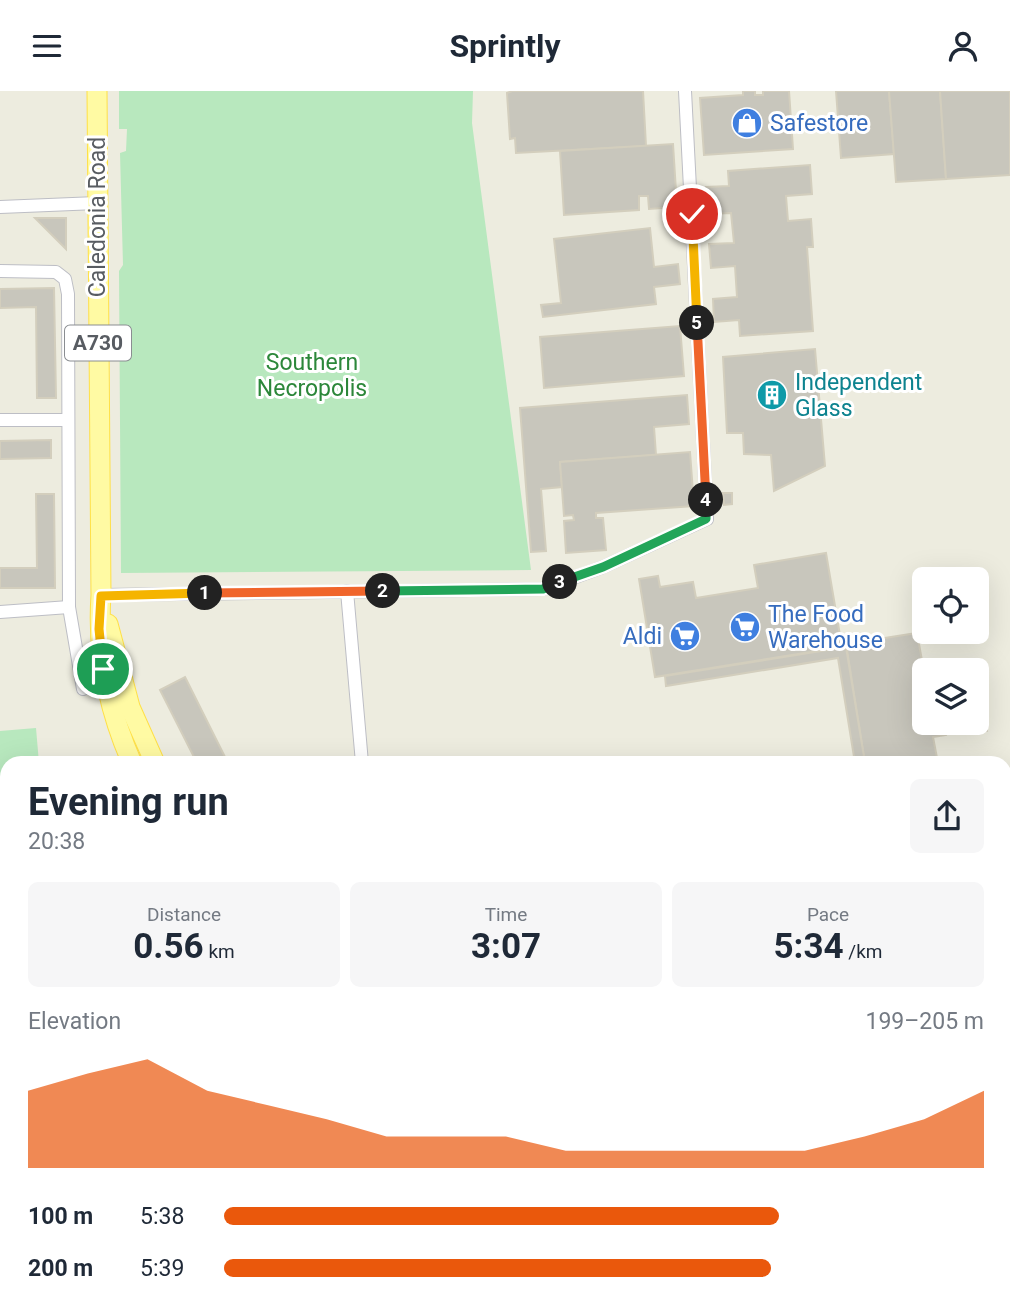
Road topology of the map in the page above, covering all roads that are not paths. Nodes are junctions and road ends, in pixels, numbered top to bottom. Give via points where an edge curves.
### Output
1 (97, 91) edge
2 (685, 91) edge
3 (97, 204) junction
4 (0, 207) edge
5 (0, 271) edge
6 (67, 420) junction
7 (0, 421) edge
8 (347, 591) junction
9 (101, 596) junction
10 (69, 607) junction
11 (0, 612) edge
12 (83, 689) dead end
13 (129, 756) edge
14 (152, 756) edge
15 (361, 756) edge

1 - 3 main road, Caledonia Road / A730
2 - 8 street via 706,519 543,589
3 - 4 street
3 - 9 main road, Caledonia Road / A730
5 - 6 street via 56,272 65,279
6 - 7 street
6 - 10 street
8 - 9 street
8 - 15 street
9 - 13 main road, Caledonia Road / A730 via 103,669
9 - 14 main road, Caledonia Road / A730 via 130,707
10 - 11 street
10 - 12 street

